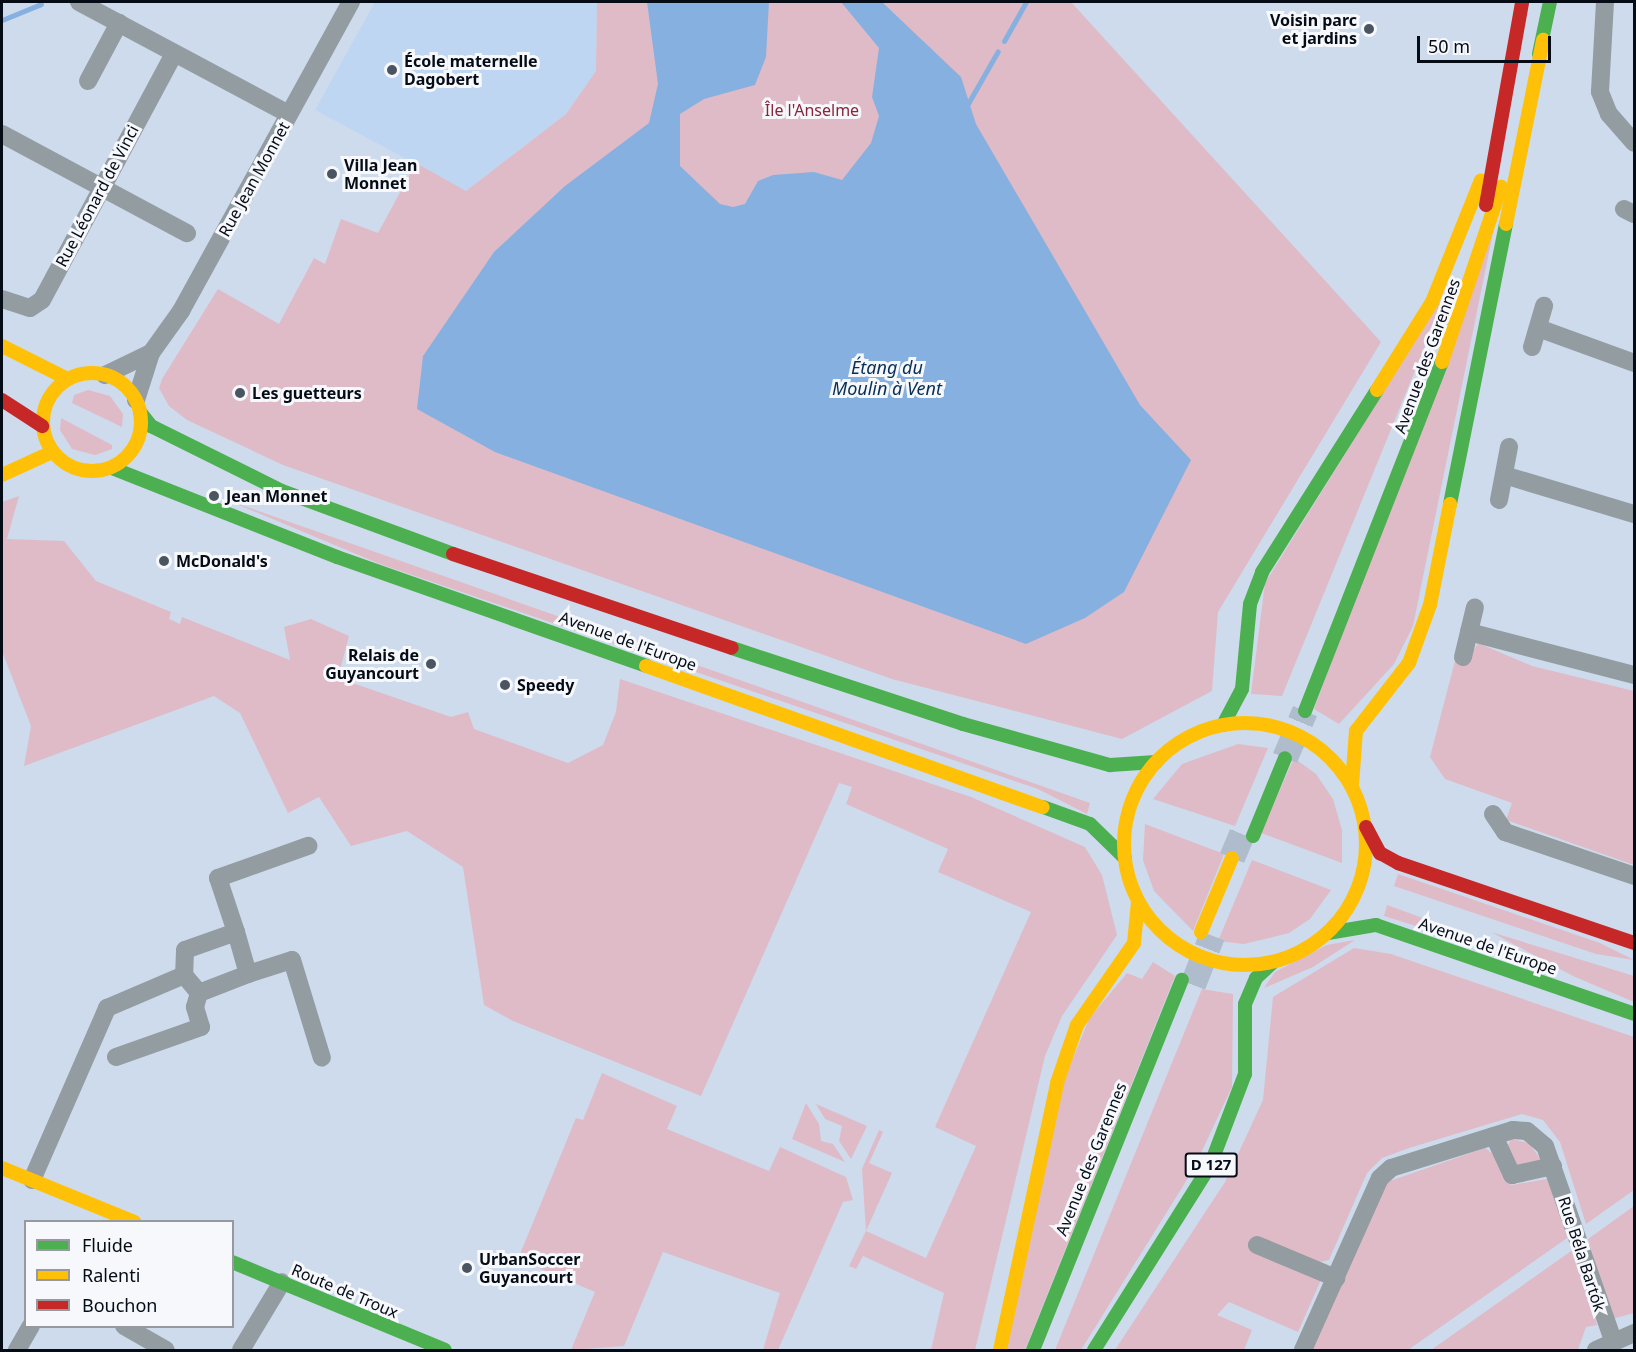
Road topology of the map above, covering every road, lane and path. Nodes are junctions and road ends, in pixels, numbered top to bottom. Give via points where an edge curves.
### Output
1 (78, 2) edge
2 (351, 2) edge
3 (1522, 2) edge
4 (1550, 2) edge
5 (1605, 2) edge
6 (119, 22) junction
7 (1543, 40) junction
8 (174, 54) junction
9 (88, 81) dead end
10 (289, 114) junction
11 (2, 134) edge
12 (1499, 135) junction
13 (1635, 143) edge
14 (100, 188) junction
15 (187, 232) dead end
16 (2, 299) edge
17 (1544, 306) dead end
18 (1538, 328) junction
19 (2, 346) edge
20 (1532, 347) dead end
21 (152, 352) junction
22 (1635, 363) edge
23 (105, 375) junction
24 (68, 379) junction
25 (2, 400) edge
26 (138, 406) junction
27 (42, 426) junction
28 (1509, 447) dead end
29 (52, 452) junction
30 (112, 468) junction
31 (2, 474) edge
32 (1504, 475) junction
33 (1499, 500) dead end
34 (1635, 514) edge
35 (1475, 607) dead end
36 (1469, 632) junction
37 (1463, 657) dead end
38 (1635, 675) edge
39 (1223, 725) junction
40 (1280, 755) tunnel mouth
41 (1156, 762) junction
42 (1352, 785) junction
43 (1493, 814) dead end
44 (1366, 827) junction
45 (1249, 833) tunnel mouth
46 (308, 846) dead end
47 (1125, 858) junction
48 (1237, 860) tunnel mouth
49 (1635, 876) edge
50 (1138, 902) junction
51 (236, 932) junction
52 (1328, 933) junction
53 (1207, 934) tunnel mouth
54 (1635, 943) edge
55 (1273, 962) junction
56 (248, 974) junction
57 (184, 975) junction
58 (199, 993) junction
59 (1635, 1014) edge
60 (116, 1057) dead end
61 (322, 1058) dead end
62 (1494, 1136) junction
63 (1553, 1166) junction
64 (2, 1168) edge
65 (32, 1180) junction
66 (132, 1220) edge
67 (1257, 1245) dead end
68 (234, 1263) edge
69 (1336, 1278) junction
70 (282, 1282) junction
71 (30, 1328) edge
72 (128, 1328) edge
73 (1635, 1333) edge
74 (1613, 1340) junction
75 (17, 1350) edge
76 (166, 1350) edge
77 (241, 1350) edge
78 (446, 1350) edge
79 (1000, 1350) edge
80 (1033, 1350) edge
81 (1045, 1350) edge
82 (1094, 1350) edge
83 (1302, 1350) edge
84 (1596, 1350) edge

1 - 6 street
2 - 10 street, Rue Jean Monnet
3 - 12 main road, Avenue des Garennes
4 - 7 main road, Avenue des Garennes
5 - 13 street via 1600,92 1609,114
6 - 8 street
6 - 9 street
7 - 12 main road, Avenue des Garennes via 1466,302 1299,709 1457,300 1493,183
7 - 42 main road via 1430,605 1409,663 1356,731 1350,750
8 - 10 street
8 - 14 street, Rue Léonard de Vinci
10 - 21 street, Rue Jean Monnet via 181,311
11 - 14 street
12 - 39 main road via 1432,302 1262,572 1250,604 1242,688
14 - 15 street
14 - 16 street, Rue Léonard de Vinci via 42,300 30,308
17 - 18 street
18 - 20 street
18 - 22 street
19 - 24 main road
21 - 23 street, Rue Jean Monnet
21 - 26 street, Rue Jean Monnet
23 - 24 main road
23 - 26 main road
24 - 27 main road via 47,400
25 - 27 main road
26 - 30 main road via 136,445
26 - 41 main road, Avenue de l'Europe via 151,426 282,491 501,572 963,724 1110,765
27 - 29 main road
28 - 32 street
29 - 30 main road via 79,471
29 - 31 main road
30 - 47 main road, Avenue de l'Europe via 314,549 1090,824
32 - 33 street
32 - 34 street
35 - 36 street
36 - 37 street
36 - 38 street
39 - 41 main road via 1190,737
39 - 42 main road via 1266,724 1297,735 1324,752
40 - 45 main road
41 - 47 main road via 1130,805
42 - 44 main road
43 - 49 street via 1505,832
44 - 52 main road via 1360,883
44 - 54 main road via 1380,853 1398,863
46 - 51 street via 218,878
47 - 50 main road
48 - 53 main road
50 - 55 main road via 1153,923 1195,954 1220,963
50 - 79 main road via 1134,943 1077,1025 1056,1083
51 - 56 street
51 - 57 street via 184,950
52 - 55 main road
52 - 59 main road, Avenue de l'Europe via 1376,925
55 - 82 main road, D 127 via 1256,978 1245,1004 1245,1074 1210,1166
56 - 58 street
56 - 61 street via 292,960
57 - 58 street
57 - 65 street via 107,1008
58 - 60 street via 195,1007 201,1027
62 - 63 street, Rue Béla Bartók via 1513,1130 1539,1137
62 - 63 street via 1512,1175
62 - 69 street, Rue Béla Bartók via 1391,1168 1380,1178
63 - 74 street, Rue Béla Bartók
64 - 65 main road
65 - 66 main road
67 - 69 street
68 - 70 main road, Route de Troux
69 - 83 street, Rue Béla Bartók
70 - 77 street
70 - 78 main road, Route de Troux
71 - 75 street
72 - 76 street
73 - 74 street
74 - 84 street
80 - 81 main road, Avenue des Garennes via 1187,982

